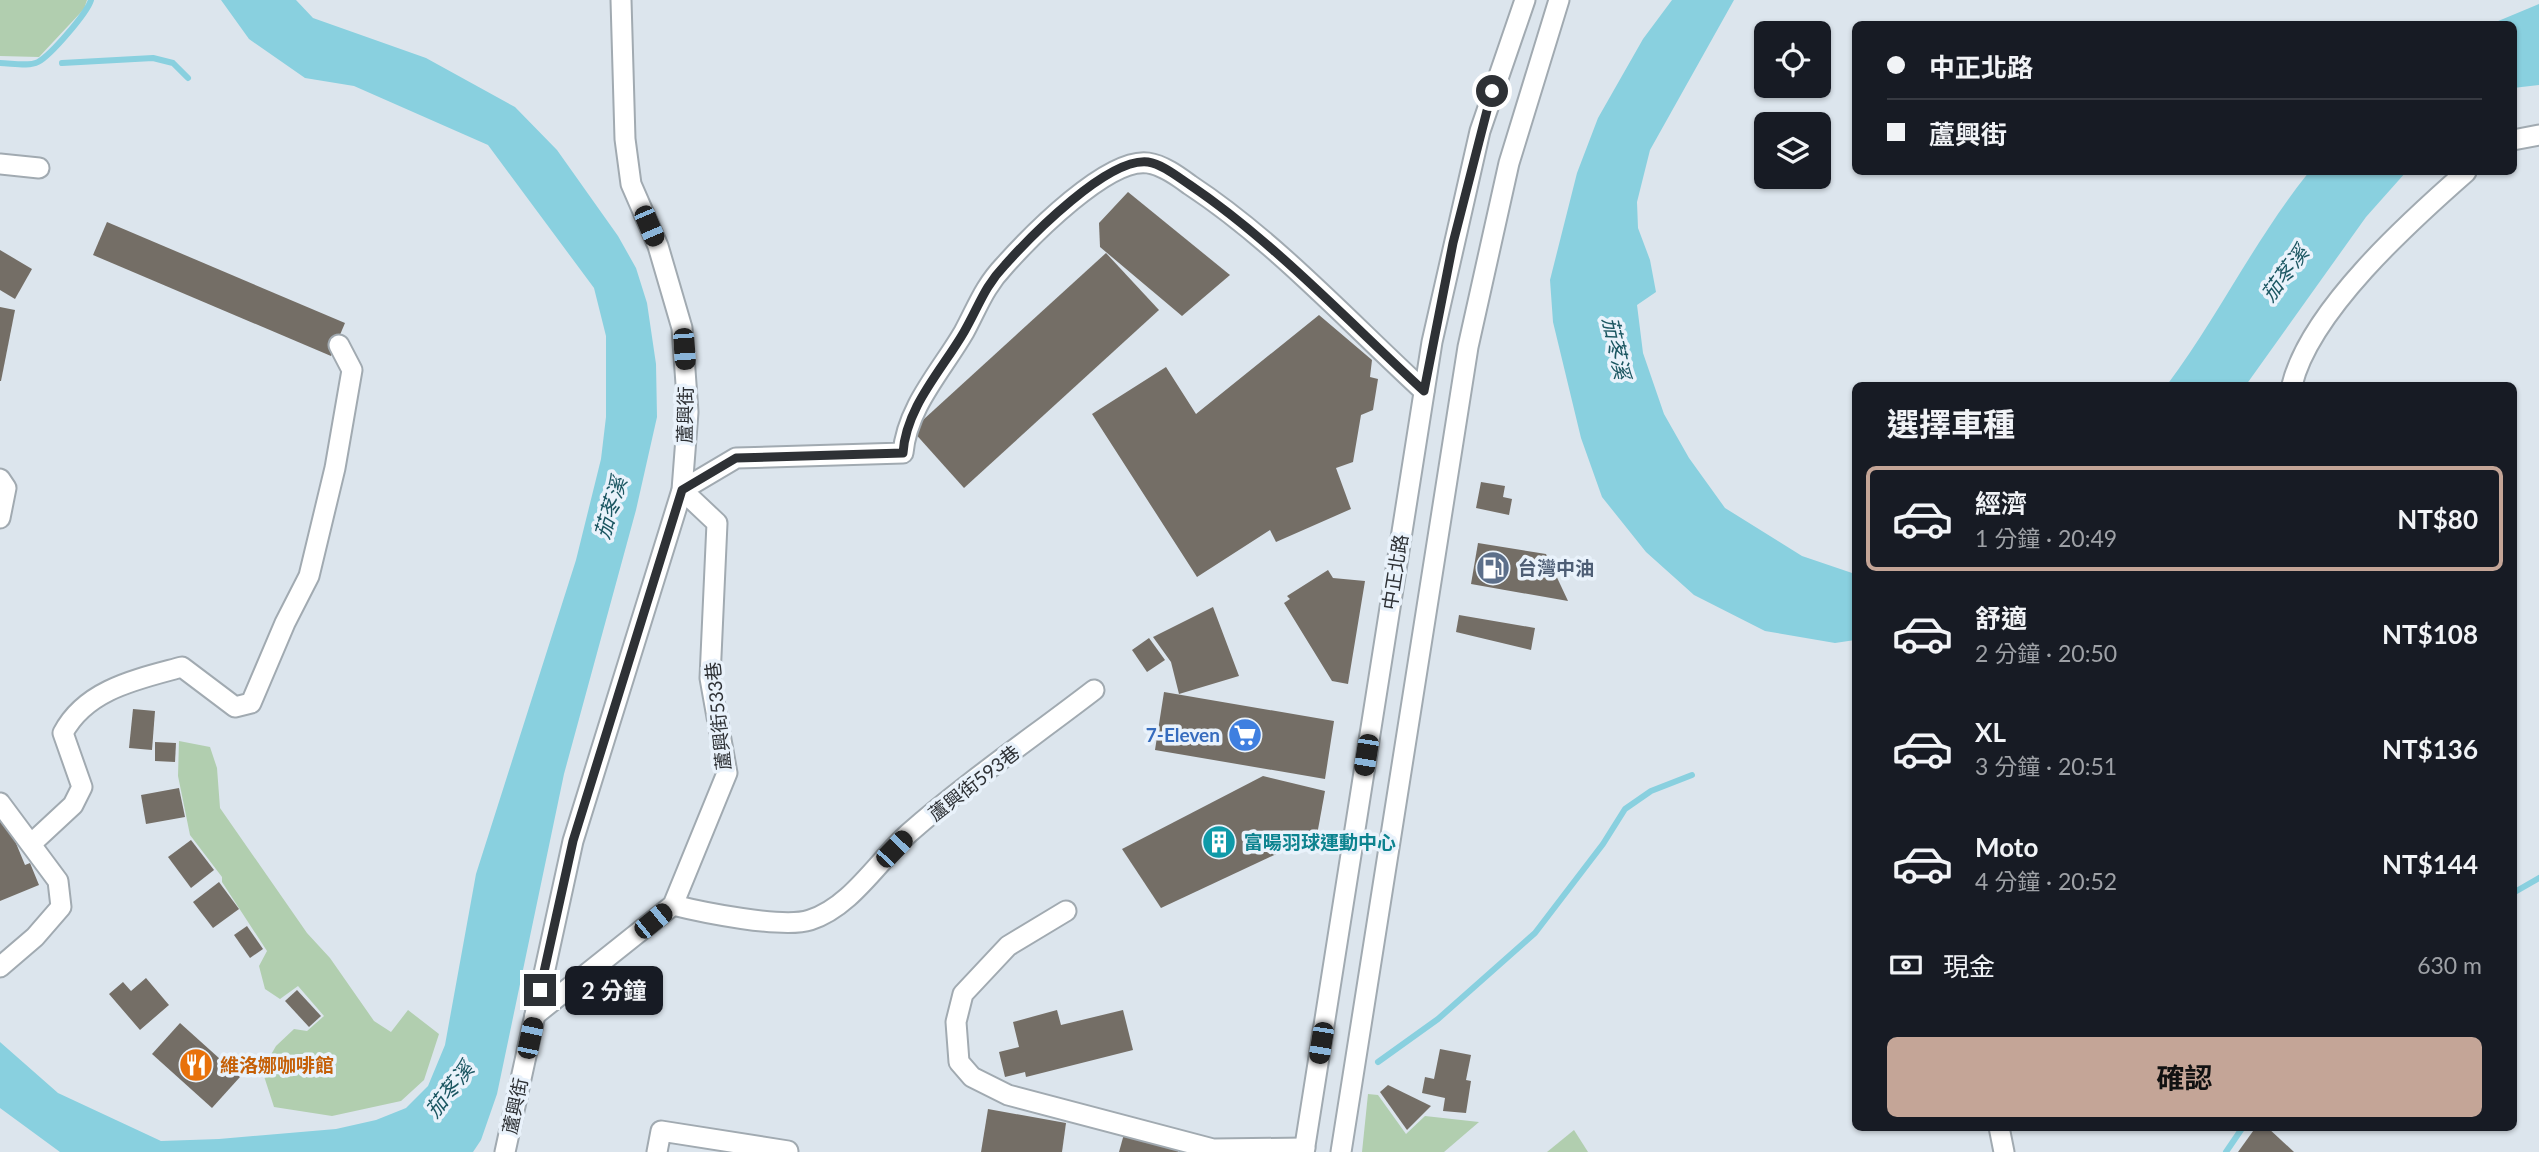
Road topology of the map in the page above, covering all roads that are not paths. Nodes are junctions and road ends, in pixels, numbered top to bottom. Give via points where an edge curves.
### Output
1 (621, 0) edge
2 (1525, 0) edge
3 (1559, 0) edge
4 (2539, 135) edge
5 (2517, 139) edge
6 (0, 164) edge
7 (39, 168) dead end
8 (2463, 175) edge
9 (339, 345) dead end
10 (2293, 382) edge
11 (1424, 391) junction
12 (0, 479) edge
13 (682, 490) junction
14 (0, 518) edge
15 (1094, 690) dead end
16 (0, 803) edge
17 (30, 844) junction
18 (673, 905) junction
19 (1066, 911) dead end
20 (0, 967) edge
21 (535, 1015) junction
22 (1999, 1131) edge
23 (1305, 1150) edge
24 (788, 1151) edge
25 (505, 1152) edge
26 (657, 1152) edge
27 (1341, 1152) edge
28 (2004, 1152) edge

1 - 13 street, 蘆興街 via 625,139 631,184 658,246 682,328 688,412
2 - 11 street, 中正北路 via 1480,131
3 - 27 street, 中正北路 via 1509,163 1468,347
4 - 5 street
6 - 7 street
8 - 10 street via 2411,220 2322,320 2298,361
9 - 17 street via 352,370 309,576 251,702 235,707 182,667 115,685 70,719 63,733 82,787 73,805
11 - 13 street via 1228,210 1174,174 1149,162 1134,164 1110,172 1034,234 985,286 964,331 926,389 904,437 903,453 736,458
11 - 23 street, 中正北路
12 - 14 street via 6,488
13 - 18 street, 蘆興街533巷 via 717,523 710,678 727,773
13 - 21 street, 蘆興街 via 573,841
15 - 18 street, 蘆興街593巷 via 909,834 831,910 808,921 785,921 720,917
16 - 17 street
17 - 20 street via 58,881 61,907
18 - 21 street
19 - 23 street via 1008,946 963,994 956,1022 959,1062 972,1077 1008,1095 1213,1149
21 - 25 street, 蘆興街
22 - 28 street
24 - 26 street via 661,1131

